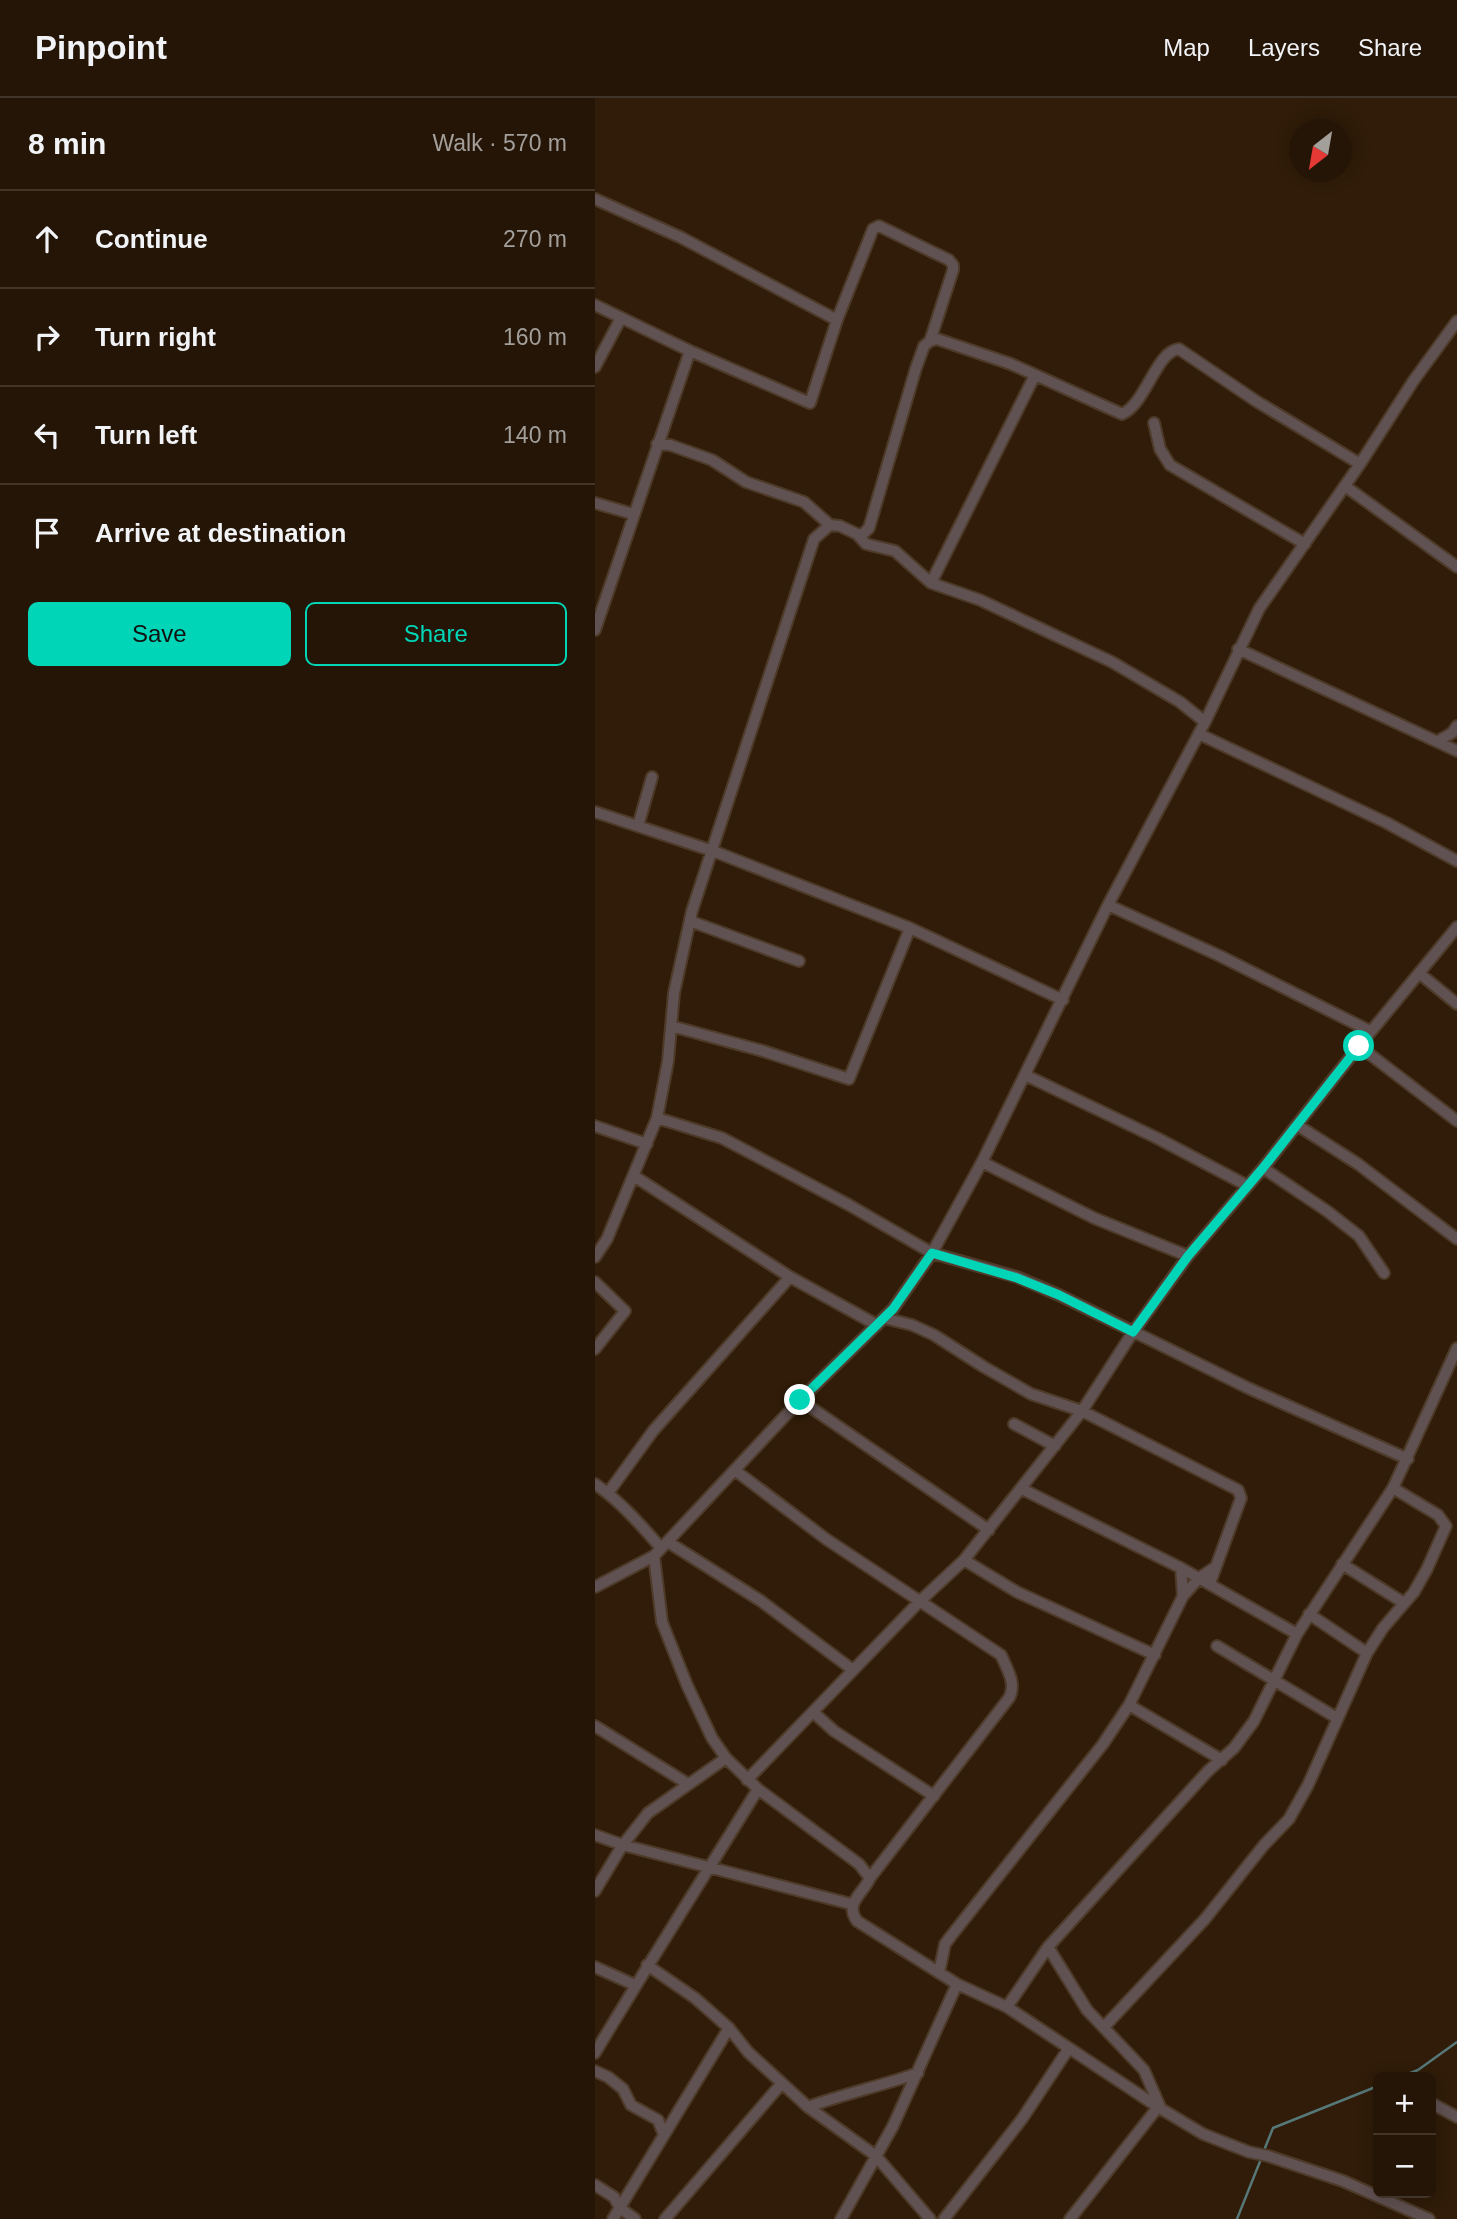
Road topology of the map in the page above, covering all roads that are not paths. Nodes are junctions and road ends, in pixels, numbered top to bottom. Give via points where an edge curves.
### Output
1 (595, 199) edge
2 (595, 305) edge
3 (621, 318) junction
4 (837, 320) junction
5 (1457, 321) edge
6 (930, 341) junction
7 (690, 351) junction
8 (595, 367) edge
9 (1035, 375) junction
10 (1154, 423) dead end
11 (657, 444) junction
12 (1360, 464) junction
13 (1345, 486) junction
14 (595, 503) edge
15 (633, 514) junction
16 (830, 525) junction
17 (857, 534) junction
18 (1305, 544) junction
19 (1457, 567) edge
20 (931, 583) junction
21 (598, 610) edge
22 (595, 630) edge
23 (1238, 649) junction
24 (1205, 722) junction
25 (1455, 730) edge
26 (1199, 734) junction
27 (1438, 741) junction
28 (1454, 749) edge
29 (652, 777) dead end
30 (595, 812) edge
31 (638, 826) junction
32 (713, 850) junction
33 (1457, 861) edge
34 (1108, 905) junction
35 (690, 921) junction
36 (1457, 927) edge
37 (910, 928) junction
38 (799, 961) dead end
39 (1419, 973) junction
40 (1063, 1000) junction
41 (1457, 1004) edge
42 (671, 1026) junction
43 (1370, 1031) junction
44 (1359, 1046) junction
45 (1025, 1075) junction
46 (657, 1118) junction
47 (1457, 1121) edge
48 (1297, 1125) junction
49 (595, 1126) edge
50 (646, 1144) junction
51 (982, 1162) junction
52 (1263, 1168) junction
53 (634, 1176) junction
54 (1248, 1186) junction
55 (1457, 1238) edge
56 (932, 1253) junction
57 (1188, 1256) junction
58 (595, 1257) edge
59 (1384, 1273) dead end
60 (790, 1278) junction
61 (595, 1282) edge
62 (880, 1321) junction
63 (1133, 1332) junction
64 (1457, 1348) edge
65 (595, 1349) edge
66 (800, 1400) junction
67 (1082, 1411) junction
68 (1014, 1423) dead end
69 (1055, 1446) junction
70 (1408, 1459) junction
71 (736, 1471) junction
72 (595, 1484) edge
73 (1393, 1488) junction
74 (1022, 1489) junction
75 (608, 1493) junction
76 (989, 1530) junction
77 (661, 1549) junction
78 (964, 1560) junction
79 (1342, 1564) junction
80 (1181, 1568) junction
81 (1215, 1568) junction
82 (1199, 1578) junction
83 (1210, 1583) junction
84 (595, 1587) edge
85 (1183, 1596) junction
86 (919, 1602) junction
87 (1404, 1603) junction
88 (1309, 1614) junction
89 (1297, 1634) junction
90 (1217, 1646) dead end
91 (1367, 1653) junction
92 (1155, 1654) junction
93 (853, 1671) junction
94 (1275, 1681) junction
95 (1129, 1705) junction
96 (813, 1712) junction
97 (1337, 1718) junction
98 (595, 1726) edge
99 (726, 1758) junction
100 (1222, 1760) junction
101 (747, 1780) junction
102 (688, 1784) junction
103 (758, 1789) junction
104 (934, 1796) junction
105 (595, 1835) edge
106 (623, 1845) junction
107 (712, 1867) junction
108 (870, 1878) junction
109 (595, 1891) edge
110 (851, 1904) junction
111 (1048, 1947) junction
112 (647, 1965) junction
113 (595, 1967) edge
114 (939, 1973) junction
115 (957, 1984) junction
116 (635, 1986) junction
117 (1007, 2007) junction
118 (1105, 2026) junction
119 (729, 2028) junction
120 (1069, 2048) junction
121 (595, 2053) edge
122 (595, 2071) edge
123 (918, 2073) junction
124 (782, 2083) junction
125 (1436, 2106) edge
126 (808, 2107) junction
127 (1159, 2108) junction
128 (1457, 2117) edge
129 (664, 2135) junction
130 (876, 2156) junction
131 (595, 2185) edge
132 (620, 2208) junction
133 (613, 2219) edge
134 (635, 2219) edge
135 (665, 2219) edge
136 (841, 2219) edge
137 (930, 2219) edge
138 (944, 2219) edge
139 (1070, 2219) edge
140 (1429, 2219) edge

1 - 4 street via 680,237
2 - 3 street
3 - 7 street
3 - 8 street
4 - 6 street via 871,233 879,226 953,265
4 - 7 street via 810,403
5 - 12 street
6 - 9 street via 937,339
6 - 17 street via 916,368 870,528
7 - 11 street
9 - 12 street via 1122,414 1137,402 1168,353 1179,349
9 - 20 street
10 - 18 street via 1160,449 1170,465
11 - 15 street
11 - 16 street via 712,460 746,482 804,502
12 - 13 street
13 - 18 street
13 - 19 street
14 - 15 street
15 - 21 street
16 - 17 street
16 - 32 street via 814,539
17 - 20 street via 866,544 895,551
18 - 23 street via 1259,609
20 - 24 street via 980,600 1112,662
21 - 22 street
23 - 24 street
23 - 27 street
24 - 26 street
25 - 27 street
25 - 28 street
26 - 33 street
26 - 34 street
27 - 28 street
29 - 31 street
30 - 31 street
31 - 32 street
32 - 35 street
32 - 37 street
34 - 40 street
34 - 43 street
35 - 38 street
35 - 42 street
36 - 39 street
37 - 40 street
37 - 42 street via 849,1079
39 - 41 street
39 - 43 street
40 - 45 street
42 - 46 street
43 - 44 street
44 - 47 street
44 - 48 street
45 - 51 street
45 - 54 street
46 - 50 street
46 - 56 street via 722,1138
48 - 52 street
48 - 55 street
49 - 50 street
50 - 53 street
51 - 56 street
51 - 57 street via 1094,1217
52 - 54 street
52 - 59 street via 1359,1236
53 - 58 street
53 - 60 street
54 - 57 street
56 - 62 street
56 - 63 street via 1017,1278
57 - 63 street
60 - 62 street
60 - 75 street via 653,1430
61 - 65 street via 625,1311
62 - 66 street
62 - 67 street via 912,1325 935,1335 1031,1394
63 - 67 street
63 - 70 street
64 - 70 street
66 - 71 street
66 - 76 street
67 - 69 street
67 - 81 street via 1238,1490 1241,1498
68 - 69 street
69 - 74 street
70 - 73 street
71 - 77 street
71 - 86 street
72 - 75 street
73 - 79 street
73 - 87 street via 1438,1515 1446,1527 1427,1569
74 - 76 street
74 - 80 street
75 - 77 street
76 - 78 street
77 - 84 street
77 - 93 street via 761,1601
77 - 99 street via 662,1622 712,1738
78 - 86 street
78 - 92 street via 1017,1592
79 - 87 street
79 - 88 street
80 - 82 street
80 - 85 street
81 - 82 street
81 - 83 street
82 - 83 street
82 - 85 street
83 - 89 street
85 - 92 street
86 - 93 street
86 - 104 street via 1001,1655 1013,1691
87 - 91 street
88 - 89 street
88 - 91 street
89 - 94 street
90 - 94 street
91 - 97 street
92 - 95 street
93 - 96 street
94 - 97 street
94 - 100 street via 1254,1721
95 - 100 street
95 - 114 street via 945,1944
96 - 101 street
96 - 104 street via 834,1731
97 - 118 street via 1289,1819 1205,1919
98 - 102 street
99 - 101 street
99 - 102 street
100 - 111 street
101 - 103 street
102 - 106 street via 648,1813
103 - 107 street
103 - 108 street via 859,1864
104 - 108 street
105 - 106 street
106 - 107 street
106 - 109 street
107 - 110 street
107 - 112 street
108 - 110 street
110 - 114 street via 857,1921
111 - 117 street
111 - 118 street via 1087,2010
112 - 116 street
112 - 119 street
113 - 116 street
114 - 115 street
115 - 117 street
115 - 123 street
116 - 121 street
117 - 120 street
118 - 127 street via 1145,2070
119 - 124 street
119 - 129 street
120 - 127 street
120 - 138 street via 1022,2119
122 - 129 street via 623,2089 631,2105 658,2120
123 - 126 street
123 - 130 street
124 - 126 street
124 - 135 street
125 - 128 street
126 - 130 street
127 - 139 street
127 - 140 street via 1203,2134 1343,2181
129 - 132 street
130 - 136 street
130 - 137 street
131 - 132 street via 614,2197
132 - 133 street
132 - 134 street

